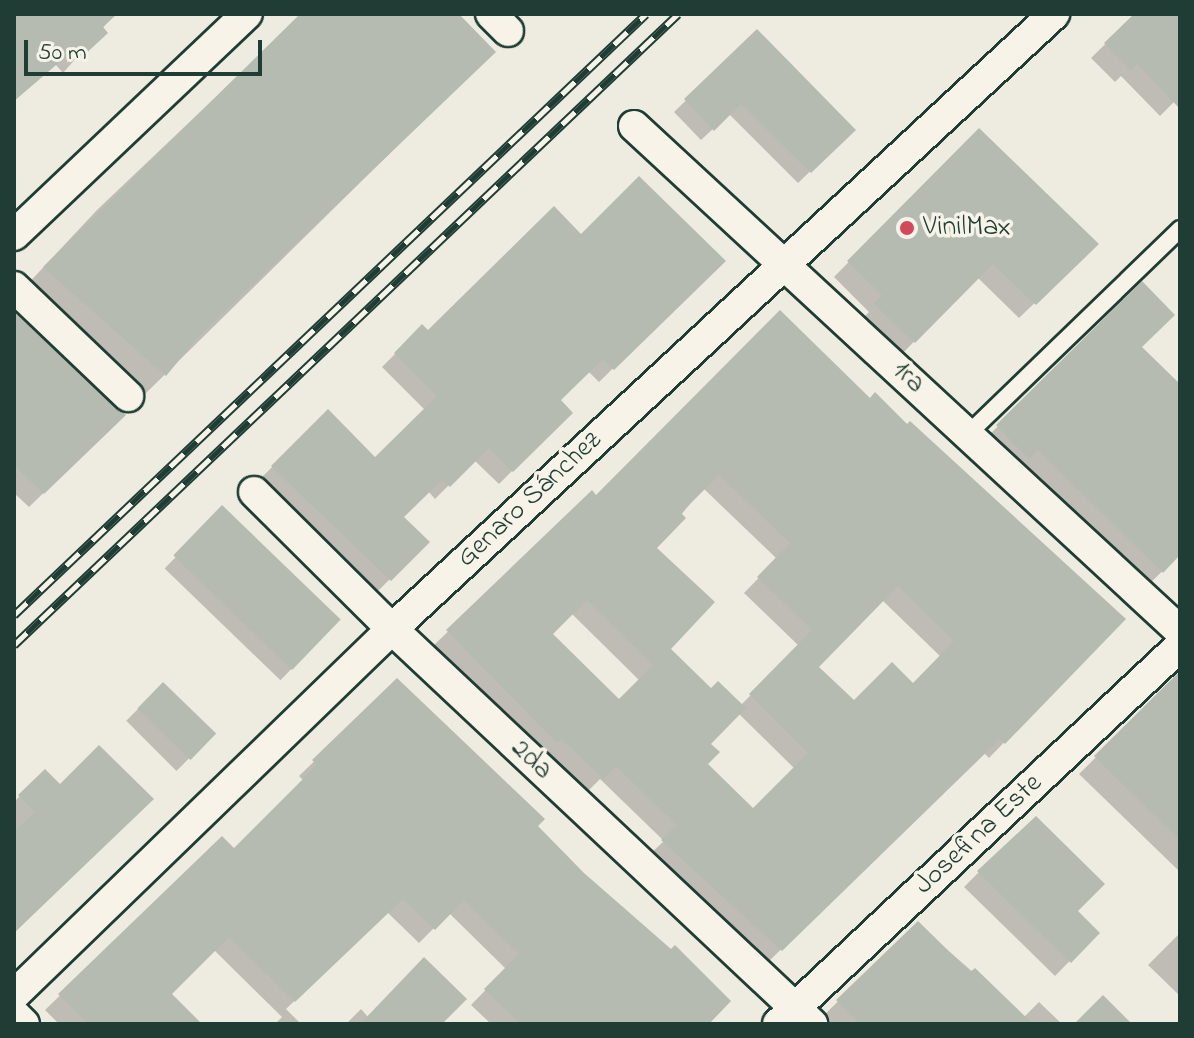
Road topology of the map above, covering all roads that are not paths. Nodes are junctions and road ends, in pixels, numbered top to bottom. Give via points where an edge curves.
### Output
1 (247, 14) edge
2 (1054, 14) edge
3 (634, 126) dead end
4 (1180, 229) edge
5 (14, 235) edge
6 (786, 264) junction
7 (14, 287) edge
8 (128, 396) dead end
9 (968, 434) junction
10 (254, 492) dead end
11 (392, 629) junction
12 (1180, 631) edge
13 (1180, 646) edge
14 (14, 995) edge
15 (14, 1014) edge
16 (795, 1018) edge
17 (24, 1024) edge

1 - 5 street
2 - 6 street, Genaro Sánchez
3 - 6 street, 1ra
4 - 9 lane
6 - 9 street, 1ra
6 - 11 street, Genaro Sánchez
7 - 8 street
9 - 12 street, 1ra
10 - 11 street, 2da
11 - 14 street, Genaro Sánchez
11 - 16 street, 2da
13 - 16 street, Josefina Este
15 - 17 street

